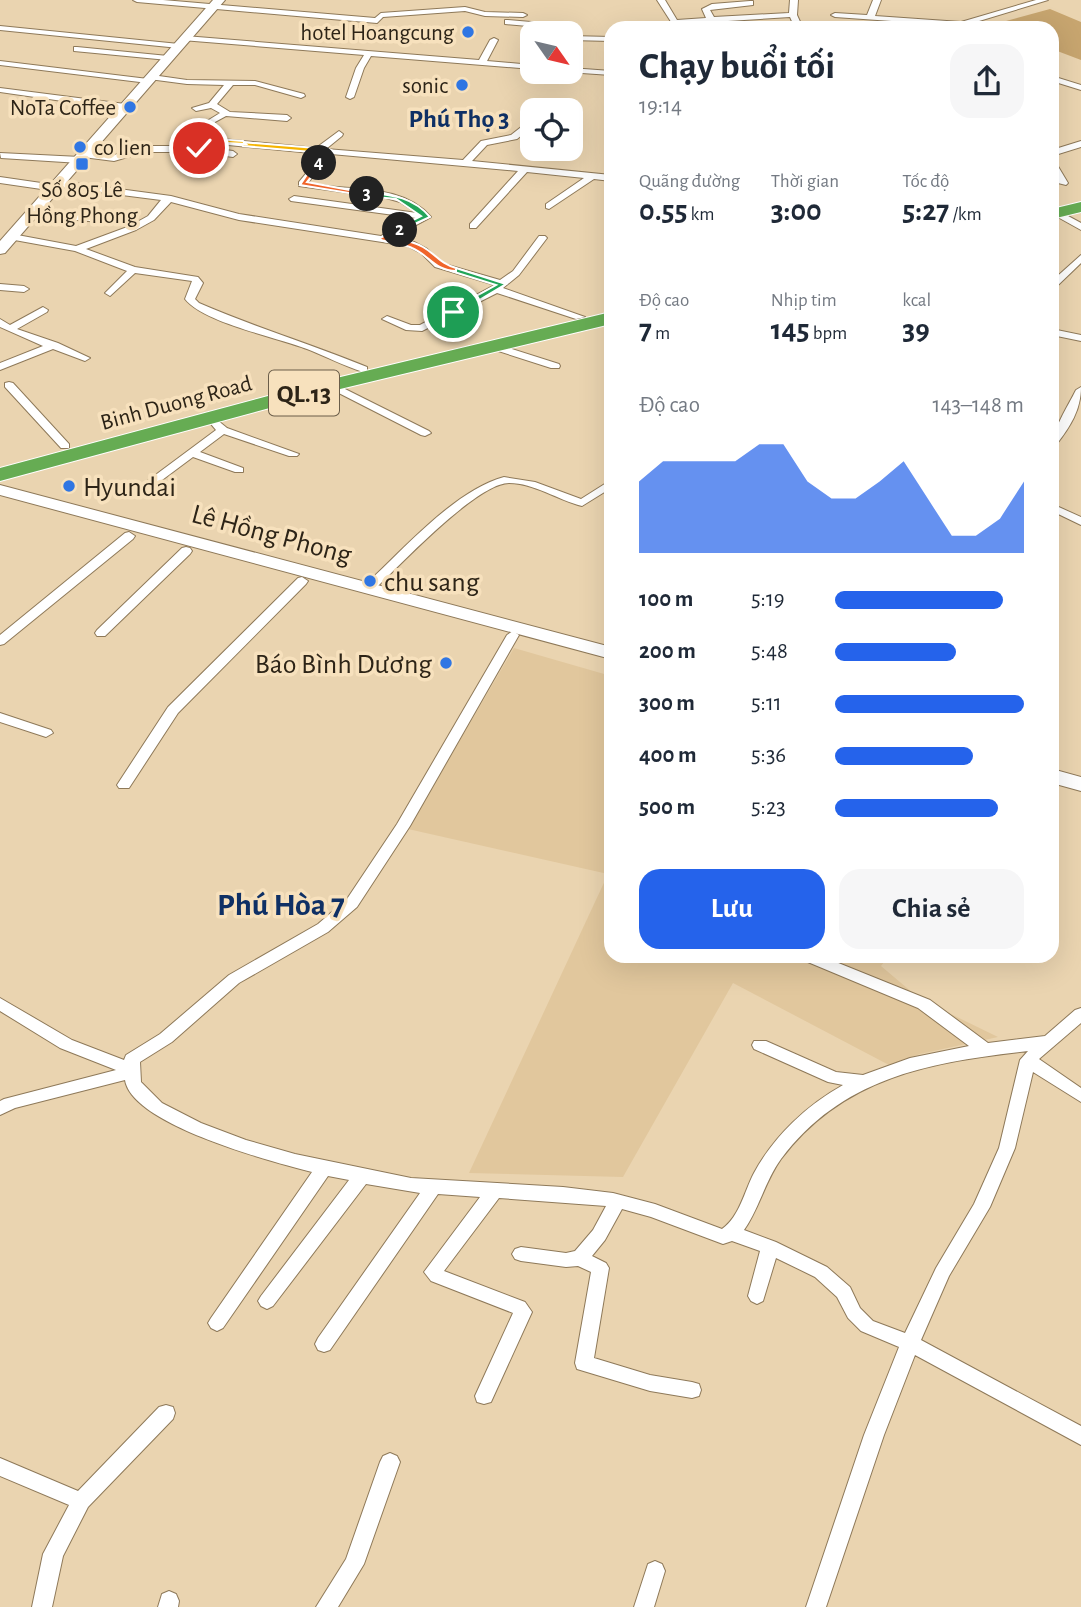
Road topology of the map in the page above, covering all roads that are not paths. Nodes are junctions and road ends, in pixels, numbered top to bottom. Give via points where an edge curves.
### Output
1 (137, 0) edge
2 (661, 0) edge
3 (794, 0) edge
4 (877, 0) edge
5 (1044, 0) edge
6 (216, 4) edge
7 (750, 4) dead end
8 (523, 15) dead end
9 (793, 15) junction
10 (835, 15) dead end
11 (711, 20) junction
12 (377, 21) junction
13 (674, 21) edge
14 (704, 21) edge
15 (796, 21) edge
16 (863, 21) edge
17 (872, 21) edge
18 (970, 21) edge
19 (480, 22) dead end
20 (520, 24) edge
21 (0, 28) edge
22 (370, 32) dead end
23 (583, 38) edge
24 (604, 38) edge
25 (494, 40) dead end
26 (182, 42) junction
27 (77, 49) dead end
28 (369, 53) junction
29 (168, 58) junction
30 (482, 62) junction
31 (0, 63) edge
32 (520, 66) edge
33 (583, 71) edge
34 (604, 72) edge
35 (150, 79) junction
36 (1059, 82) edge
37 (230, 83) junction
38 (1081, 89) edge
39 (0, 90) edge
40 (300, 96) dead end
41 (350, 97) dead end
42 (212, 105) junction
43 (125, 107) junction
44 (195, 108) dead end
45 (226, 113) junction
46 (281, 124) dead end
47 (520, 132) edge
48 (339, 134) dead end
49 (206, 140) junction
50 (1081, 144) edge
51 (195, 149) junction
52 (324, 151) junction
53 (1059, 151) edge
54 (233, 154) dead end
55 (1, 155) edge
56 (83, 158) junction
57 (466, 162) junction
58 (524, 170) junction
59 (592, 176) junction
60 (1059, 176) edge
61 (604, 177) edge
62 (0, 180) edge
63 (1063, 183) dead end
64 (57, 186) junction
65 (167, 199) junction
66 (294, 199) dead end
67 (1081, 201) edge
68 (549, 206) dead end
69 (1081, 207) edge
70 (1059, 209) edge
71 (1059, 210) edge
72 (33, 214) junction
73 (1059, 214) edge
74 (426, 217) junction
75 (100, 219) dead end
76 (473, 226) dead end
77 (1081, 226) edge
78 (12, 237) junction
79 (542, 238) dead end
80 (383, 239) junction
81 (77, 249) junction
82 (0, 250) edge
83 (1080, 261) edge
84 (132, 270) junction
85 (1059, 280) edge
86 (0, 287) edge
87 (499, 287) junction
88 (24, 289) dead end
89 (110, 293) dead end
90 (43, 310) dead end
91 (604, 316) edge
92 (580, 317) junction
93 (604, 318) edge
94 (387, 319) dead end
95 (5, 325) edge
96 (1059, 333) edge
97 (1081, 338) edge
98 (54, 345) junction
99 (493, 346) junction
100 (85, 358) dead end
101 (555, 366) dead end
102 (0, 367) edge
103 (362, 369) junction
104 (9, 385) dead end
105 (331, 386) junction
106 (1081, 390) edge
107 (1078, 404) edge
108 (1066, 423) junction
109 (217, 424) junction
110 (1081, 428) edge
111 (425, 433) dead end
112 (1059, 433) edge
113 (65, 446) junction
114 (192, 453) junction
115 (293, 454) dead end
116 (0, 464) edge
117 (239, 470) dead end
118 (0, 475) edge
119 (146, 487) dead end
120 (604, 487) edge
121 (0, 490) edge
122 (0, 501) edge
123 (1059, 511) edge
124 (1081, 521) edge
125 (129, 536) junction
126 (187, 551) junction
127 (302, 581) junction
128 (369, 588) junction
129 (101, 633) dead end
130 (513, 635) junction
131 (0, 641) edge
132 (604, 651) edge
133 (604, 659) edge
134 (0, 717) edge
135 (46, 733) dead end
136 (1059, 769) edge
137 (1081, 775) edge
138 (1059, 778) edge
139 (1081, 784) edge
140 (124, 785) dead end
141 (825, 963) edge
142 (0, 1004) edge
143 (1081, 1014) edge
144 (1045, 1042) junction
145 (760, 1045) dead end
146 (985, 1049) junction
147 (1028, 1060) junction
148 (128, 1070) junction
149 (863, 1081) junction
150 (1081, 1096) edge
151 (0, 1109) edge
152 (323, 1170) junction
153 (361, 1177) junction
154 (434, 1187) junction
155 (494, 1191) junction
156 (618, 1201) junction
157 (731, 1233) junction
158 (770, 1247) junction
159 (521, 1254) dead end
160 (580, 1258) junction
161 (757, 1296) dead end
162 (267, 1301) dead end
163 (217, 1323) dead end
164 (910, 1343) junction
165 (324, 1344) dead end
166 (692, 1390) dead end
167 (484, 1396) dead end
168 (166, 1413) dead end
169 (1081, 1436) edge
170 (390, 1462) dead end
171 (0, 1467) edge
172 (81, 1501) junction
173 (655, 1571) dead end
174 (42, 1607) edge
175 (326, 1607) edge
176 (644, 1607) edge
177 (816, 1607) edge

1 - 6 street
2 - 13 street
3 - 9 street
4 - 17 street
5 - 18 street
6 - 12 street
6 - 26 street
7 - 11 street via 712,6 706,9
8 - 12 street via 426,9 415,14 379,15
9 - 11 street
9 - 15 street
10 - 16 street
11 - 14 street
12 - 22 street
19 - 20 street
21 - 26 street
23 - 24 street
25 - 30 street
26 - 28 street
26 - 29 street
27 - 29 street
28 - 30 street
28 - 41 street
29 - 35 street
30 - 32 street
31 - 35 street
33 - 34 street
35 - 37 street
35 - 43 street
36 - 38 street
37 - 40 street via 260,84
37 - 42 street
39 - 43 street
42 - 44 street
42 - 45 street
43 - 56 street
45 - 46 street via 287,118
45 - 49 street via 211,121
47 - 57 street via 484,143
48 - 52 street
49 - 51 street
49 - 52 street
50 - 53 street
51 - 54 street
51 - 56 street via 144,149 114,158
52 - 57 street
52 - 74 street via 302,184 393,196 417,207
55 - 56 street
56 - 64 street
57 - 58 street
58 - 59 street
58 - 76 street
59 - 61 street
59 - 68 street
60 - 63 street
62 - 64 street
64 - 65 street
64 - 72 street
65 - 80 street via 239,217
65 - 81 street via 151,218
66 - 74 street
67 - 70 highway
69 - 71 highway
72 - 75 street
72 - 78 street
73 - 77 street
74 - 80 street
78 - 81 street
78 - 82 street
79 - 87 street via 516,273
80 - 87 street via 411,244 438,265
81 - 84 street
83 - 85 street
84 - 89 street
84 - 103 street via 195,278 198,283 190,299 194,305
86 - 88 street
87 - 92 street
87 - 94 street via 422,328
90 - 95 street
91 - 92 highway, Binh Duong Road / QL.13
92 - 103 highway, Binh Duong Road / QL.13
93 - 99 highway, Binh Duong Road / QL.13
95 - 98 street
96 - 97 street
98 - 100 street
98 - 102 street
99 - 101 street
99 - 105 highway, Binh Duong Road / QL.13
103 - 113 highway, Binh Duong Road / QL.13
104 - 113 street
105 - 109 highway, Binh Duong Road / QL.13
105 - 111 street
106 - 107 street
107 - 108 street
108 - 110 street
108 - 112 street
109 - 114 street
109 - 115 street
109 - 118 highway, Binh Duong Road / QL.13
113 - 116 highway, Binh Duong Road / QL.13
114 - 117 street
114 - 119 street
120 - 128 street via 582,503 512,480 493,483
121 - 128 street, Lê Hồng Phong
122 - 125 street, Lê Hồng Phong
123 - 124 street
125 - 126 street, Lê Hồng Phong
125 - 131 street
126 - 127 street, Lê Hồng Phong
126 - 129 street
127 - 130 street, Lê Hồng Phong
127 - 140 street via 173,710
128 - 132 street, Lê Hồng Phong
130 - 133 street, Lê Hồng Phong
130 - 148 street via 352,904 323,928 234,979 166,1038 132,1059
134 - 135 street
136 - 137 street
138 - 139 street
141 - 146 street via 924,1004
142 - 148 street via 66,1044
143 - 144 street
144 - 146 street
144 - 147 street
145 - 149 street via 834,1078
146 - 149 street via 916,1062
147 - 150 street
147 - 164 street via 1003,1158
148 - 151 street
148 - 152 street via 133,1088 167,1115
149 - 157 street via 798,1128 768,1165
152 - 153 street
152 - 163 street
153 - 154 street
153 - 162 street
154 - 155 street
154 - 165 street
155 - 156 street
155 - 167 street via 433,1272 523,1312
156 - 157 street via 723,1237
156 - 160 street
157 - 158 street
158 - 161 street
158 - 164 street via 821,1272 844,1292 867,1326
159 - 160 street
160 - 166 street via 600,1268 584,1363
164 - 169 street
164 - 177 street
168 - 172 street
170 - 175 street via 354,1564
171 - 172 street
172 - 174 street via 53,1554
173 - 176 street

